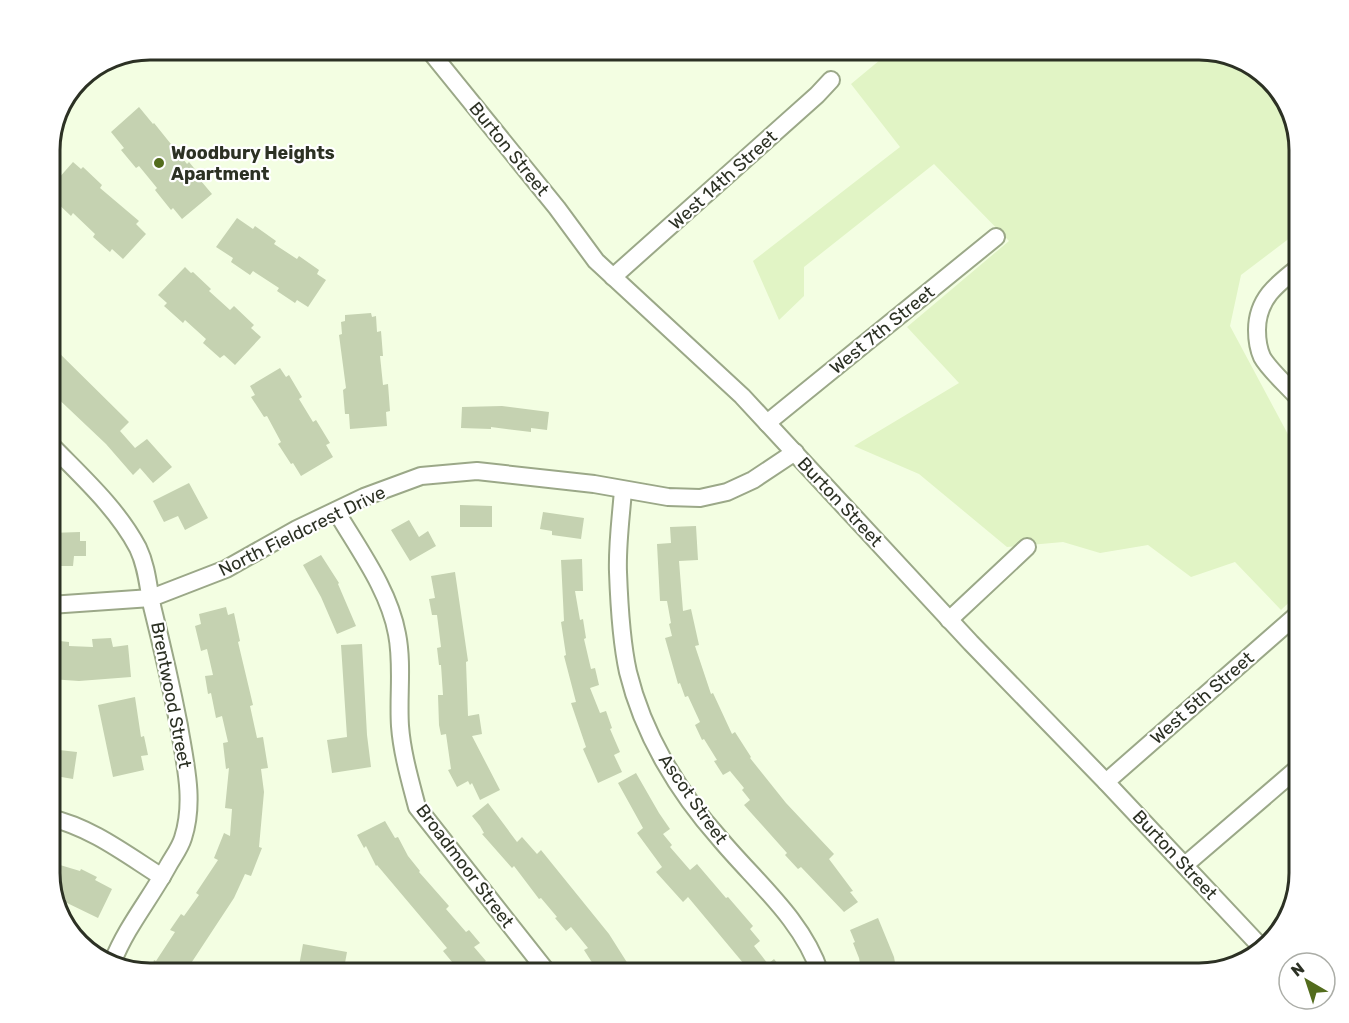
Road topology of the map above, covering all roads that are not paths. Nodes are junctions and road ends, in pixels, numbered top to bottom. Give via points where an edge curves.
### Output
1 (437, 60) edge
2 (831, 80) dead end
3 (996, 237) dead end
4 (1289, 275) edge
5 (613, 278) junction
6 (1289, 388) edge
7 (767, 423) junction
8 (795, 452) junction
9 (60, 454) edge
10 (623, 490) junction
11 (336, 511) junction
12 (1027, 547) dead end
13 (151, 598) junction
14 (60, 604) edge
15 (950, 620) junction
16 (1289, 622) edge
17 (1289, 775) edge
18 (1106, 782) junction
19 (60, 821) edge
20 (1185, 865) junction
21 (162, 877) junction
22 (1257, 942) edge
23 (115, 955) edge
24 (539, 963) edge
25 (817, 963) edge

1 - 5 street, Burton Street
2 - 5 street, West 14th Street
3 - 7 street, West 7th Street
4 - 6 street via 1263,302 1257,316 1257,345 1263,359
5 - 7 street, Burton Street
7 - 8 street, Burton Street
8 - 10 street, North Fieldcrest Drive via 753,480 727,492 700,498
8 - 15 street, Burton Street
9 - 13 street, Brentwood Street via 128,530 146,567
10 - 11 street, North Fieldcrest Drive via 477,471 421,476
10 - 25 street, Ascot Street via 618,572 628,671 639,707 653,741 684,792 718,838 798,929
11 - 13 street, North Fieldcrest Drive via 225,569
11 - 24 street, Broadmoor Street via 377,581 398,635 400,727 417,807
12 - 15 street
13 - 14 street, North Fieldcrest Drive
13 - 21 street, Brentwood Street via 169,672 188,786 189,814 182,841
15 - 18 street, Burton Street
16 - 18 street, West 5th Street
17 - 20 street
18 - 20 street, Burton Street
19 - 21 street via 91,833
20 - 22 street, Burton Street
21 - 23 street, Brentwood Street via 122,938

